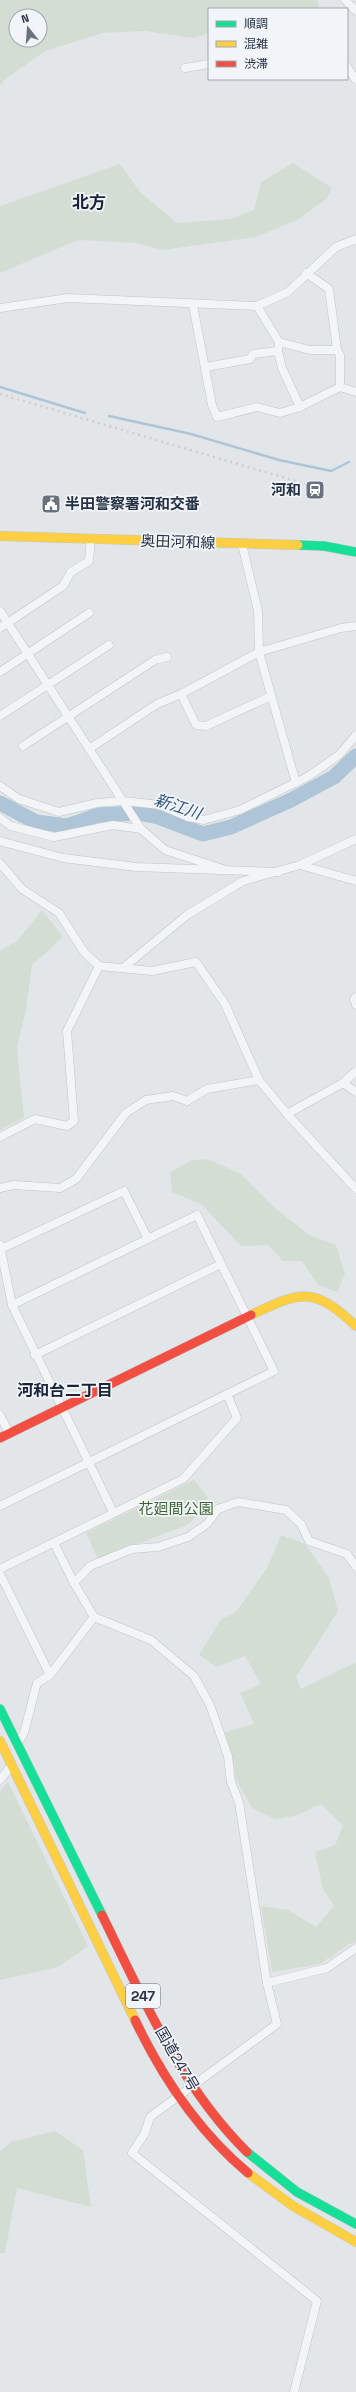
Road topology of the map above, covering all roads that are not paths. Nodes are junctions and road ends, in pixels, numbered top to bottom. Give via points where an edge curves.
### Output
1 (345, 0) edge
2 (356, 11) edge
3 (208, 64) edge
4 (185, 68) dead end
5 (348, 68) edge
6 (356, 80) edge
7 (356, 239) edge
8 (306, 273) junction
9 (192, 305) junction
10 (257, 306) junction
11 (0, 308) edge
12 (279, 342) junction
13 (337, 350) junction
14 (278, 351) junction
15 (206, 367) junction
16 (340, 387) junction
17 (356, 392) edge
18 (300, 407) junction
19 (0, 536) edge
20 (91, 538) junction
21 (242, 544) junction
22 (356, 552) edge
23 (0, 611) edge
24 (89, 613) dead end
25 (8, 623) junction
26 (356, 626) edge
27 (0, 628) edge
28 (109, 645) dead end
29 (259, 652) junction
30 (28, 654) junction
31 (167, 657) dead end
32 (0, 672) edge
33 (48, 686) junction
34 (181, 694) junction
35 (271, 696) junction
36 (0, 716) edge
37 (68, 717) junction
38 (356, 735) edge
39 (23, 746) dead end
40 (89, 749) junction
41 (296, 783) junction
42 (0, 786) edge
43 (123, 801) junction
44 (0, 818) edge
45 (139, 825) junction
46 (356, 839) edge
47 (0, 841) edge
48 (0, 863) edge
49 (300, 865) junction
50 (223, 869) junction
51 (278, 872) junction
52 (356, 881) edge
53 (99, 966) junction
54 (123, 968) junction
55 (356, 997) edge
56 (356, 1005) edge
57 (356, 1071) edge
58 (259, 1080) junction
59 (343, 1083) junction
60 (356, 1092) edge
61 (287, 1114) junction
62 (0, 1137) edge
63 (0, 1188) edge
64 (356, 1189) edge
65 (148, 1239) junction
66 (0, 1247) edge
67 (2, 1262) edge
68 (221, 1264) junction
69 (12, 1305) junction
70 (248, 1317) junction
71 (356, 1326) edge
72 (35, 1355) junction
73 (227, 1394) junction
74 (61, 1408) junction
75 (0, 1415) edge
76 (9, 1433) junction
77 (0, 1438) edge
78 (88, 1462) junction
79 (0, 1506) edge
80 (113, 1512) junction
81 (54, 1543) junction
82 (356, 1567) edge
83 (0, 1569) edge
84 (0, 1574) edge
85 (74, 1583) junction
86 (94, 1617) junction
87 (50, 1676) junction
88 (0, 1709) edge
89 (0, 1741) edge
90 (17, 1744) junction
91 (12, 1765) junction
92 (0, 1780) edge
93 (356, 1948) edge
94 (267, 1983) junction
95 (191, 2086) junction
96 (178, 2096) junction
97 (356, 2224) edge
98 (356, 2242) edge
99 (294, 2392) edge

1 - 2 street
3 - 4 street
5 - 6 street
7 - 8 street via 336,247
8 - 10 street via 288,292
8 - 13 street via 329,289
9 - 10 street
9 - 11 street via 68,298
9 - 15 street
10 - 12 street
12 - 13 street via 310,350
12 - 14 street
13 - 16 street via 340,355
14 - 15 street via 253,354 250,359
14 - 18 street via 282,368
15 - 18 street via 212,405 217,417 257,407 280,413
16 - 17 street
16 - 18 street
19 - 20 main road, 奥田河和線
20 - 21 main road, 奥田河和線
20 - 25 street via 89,561 71,572 63,586
21 - 22 main road, 奥田河和線 via 324,546
21 - 29 street via 258,611
23 - 25 street
24 - 30 street
25 - 27 street
25 - 30 street
26 - 29 street
28 - 33 street
29 - 34 street
29 - 35 street
30 - 32 street
30 - 33 street
31 - 37 street via 155,660
33 - 36 street
33 - 37 street
34 - 35 street via 196,725 206,726
34 - 40 street via 157,704
35 - 41 street
37 - 39 street
37 - 40 street
38 - 41 street via 339,755
40 - 43 street
41 - 43 street via 240,810 204,820 188,817 160,805
42 - 43 street via 19,799 59,812 97,803
43 - 45 street
44 - 45 street via 11,826 54,837 113,825
45 - 50 street via 165,850
46 - 49 street
47 - 50 street via 63,858 136,867
48 - 53 street via 22,889 59,913 84,952
49 - 51 street
49 - 52 street
50 - 51 street
51 - 54 street via 243,881 187,915
53 - 54 street
53 - 62 street via 68,1032 74,1121 67,1126 35,1119
54 - 58 street via 152,971 196,962 225,1004
55 - 56 street
57 - 59 street
58 - 61 street
58 - 63 street via 207,1089 187,1101 173,1096 146,1100 126,1113 76,1179 60,1188 13,1185
59 - 60 street
59 - 61 street
61 - 64 street
65 - 66 street via 124,1191
65 - 68 street via 197,1215
65 - 69 street
66 - 67 street
67 - 69 street
68 - 70 street
68 - 72 street
69 - 72 street
70 - 71 main road via 284,1300 303,1295 321,1297
70 - 73 street via 274,1371
70 - 74 main road
72 - 74 street
73 - 78 street
73 - 80 street via 238,1418 183,1479
74 - 76 main road
74 - 78 street
75 - 76 street
76 - 77 main road
78 - 79 street
78 - 80 street
80 - 81 street
81 - 83 street
81 - 85 street
82 - 85 street via 347,1554 310,1541 302,1524 286,1510 238,1502 218,1509 207,1524 188,1537 158,1547 132,1548 90,1566
84 - 87 street
85 - 86 street
86 - 87 street
86 - 94 street via 151,1640 194,1676 210,1705 228,1756 230,1782 239,1802
87 - 90 street via 37,1683 24,1733
88 - 90 main road, 国道247号 / 247
89 - 91 main road, 国道247号 / 247
90 - 95 main road, 国道247号 / 247 via 150,2011
91 - 92 street
91 - 96 main road, 国道247号 / 247 via 146,2043
93 - 94 street via 327,1968
94 - 95 street via 277,2024
95 - 96 street
95 - 97 main road, 国道247号 / 247 via 228,2132 257,2161 297,2192
96 - 98 main road, 国道247号 / 247 via 201,2128 235,2162 272,2191
96 - 99 street via 150,2117 145,2133 132,2153 317,2301

